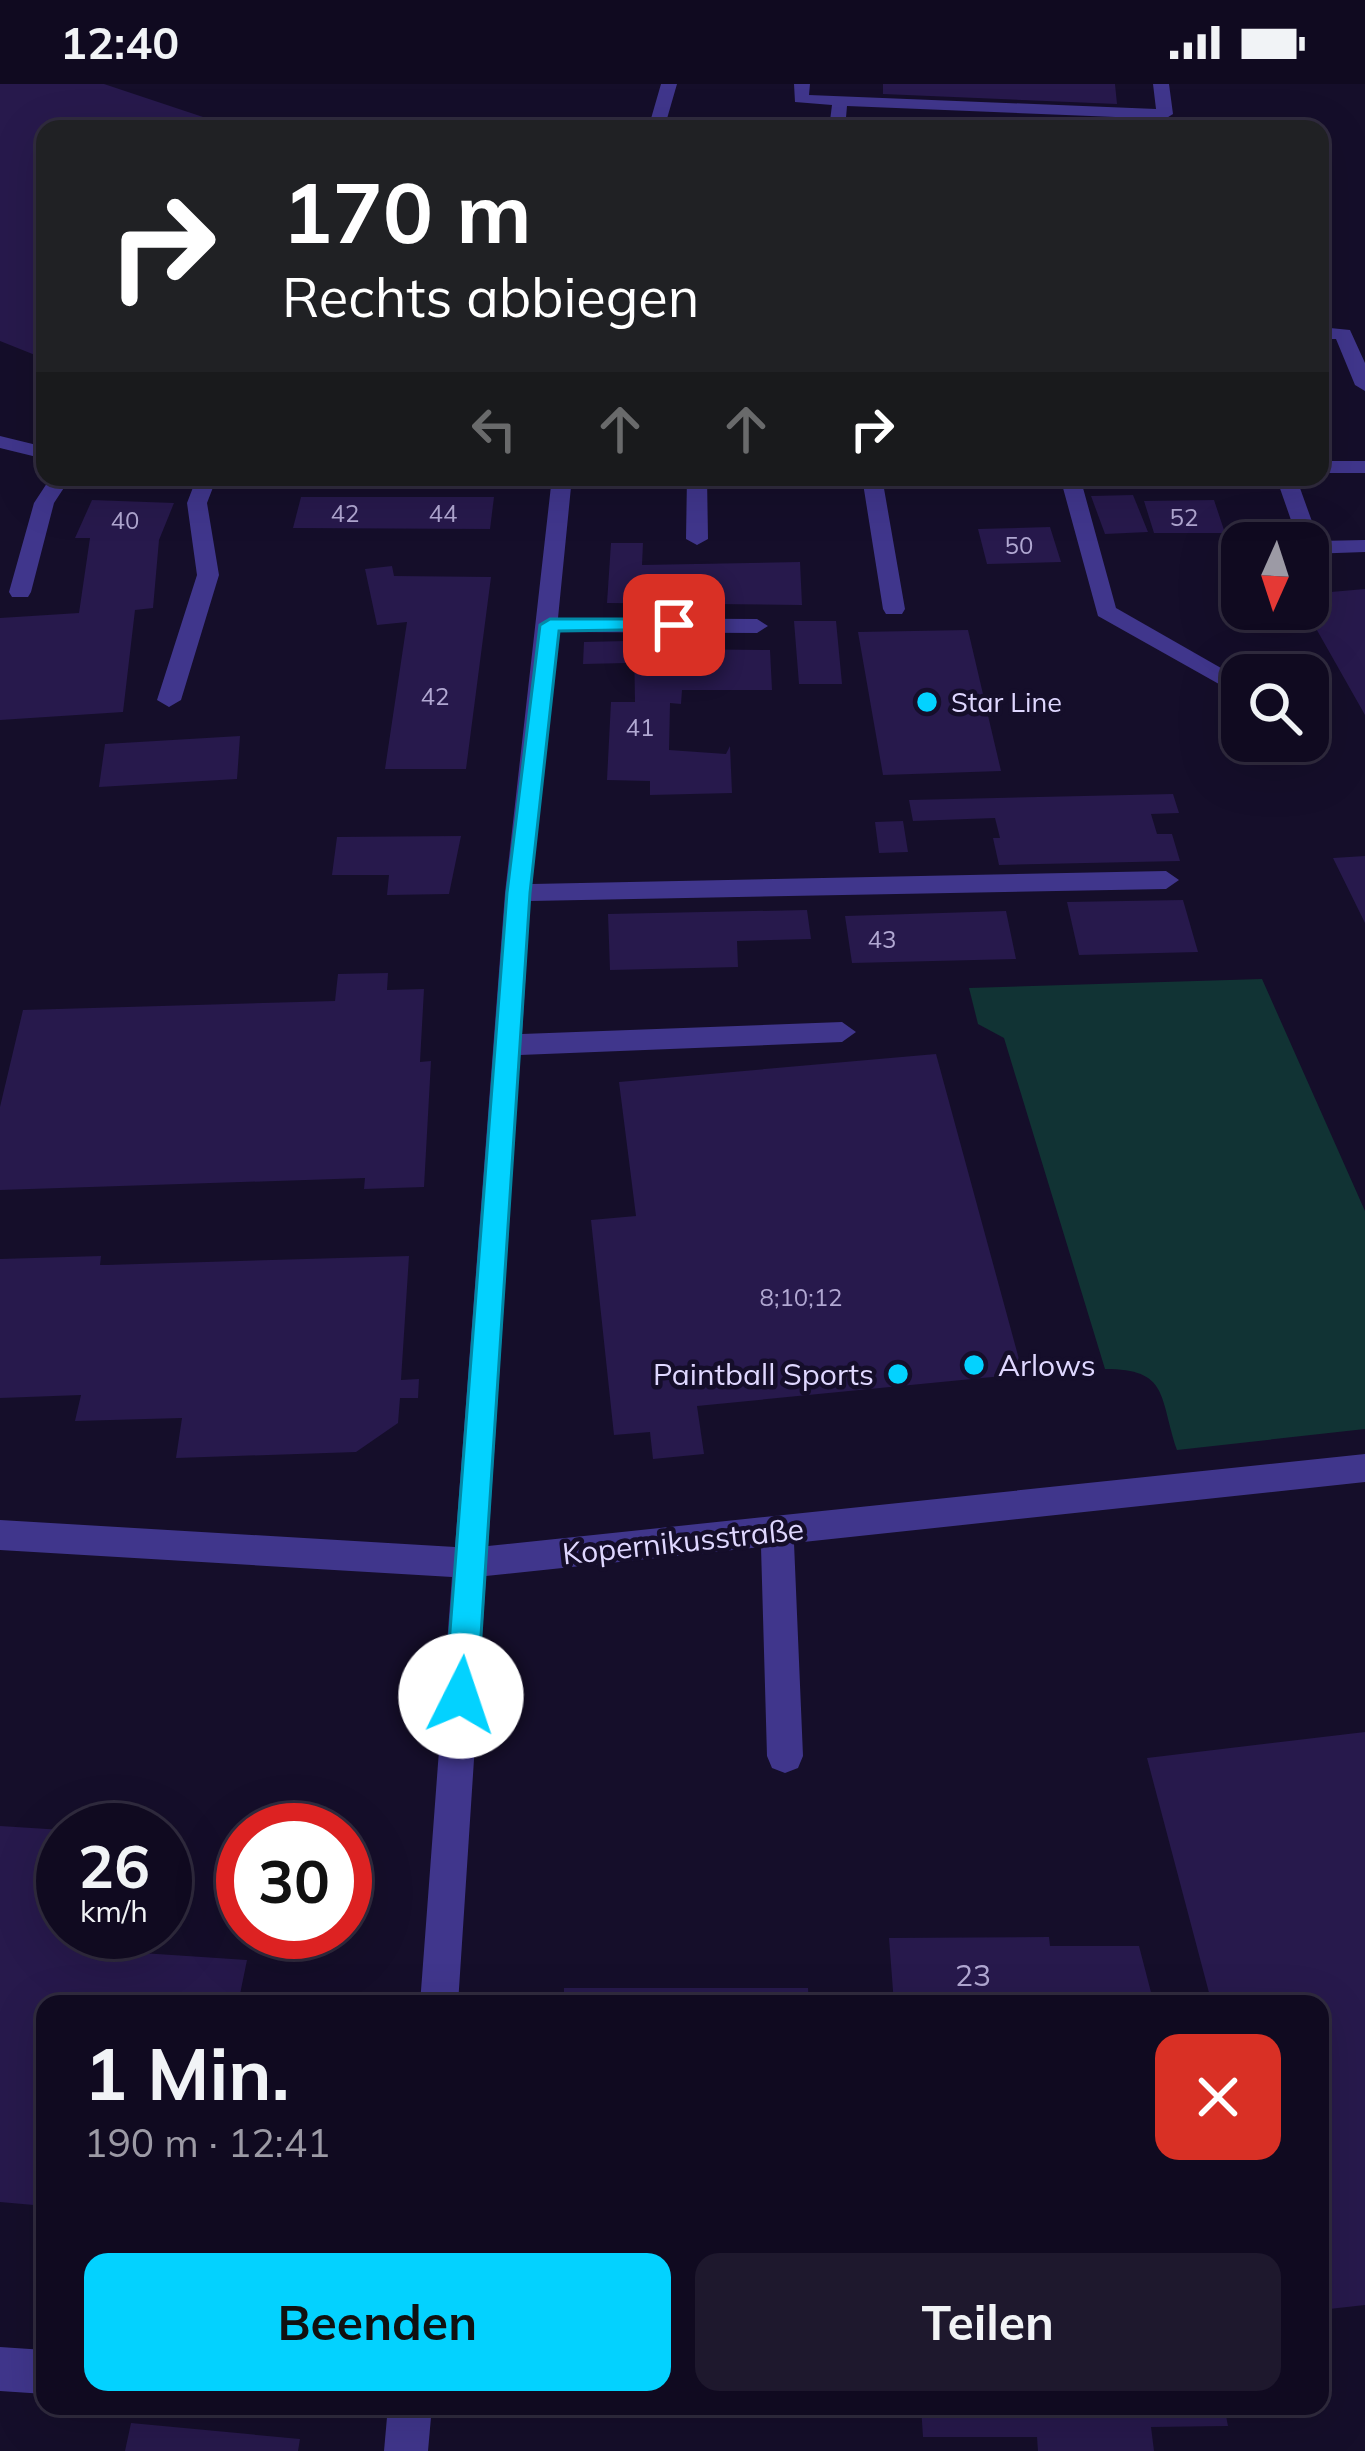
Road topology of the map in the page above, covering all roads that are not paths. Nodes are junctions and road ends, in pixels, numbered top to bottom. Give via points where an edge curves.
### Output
1 (669, 84) edge
2 (802, 84) edge
3 (1160, 84) edge
4 (840, 101) junction
5 (659, 120) edge
6 (838, 120) edge
7 (1329, 333) edge
8 (1365, 385) edge
9 (0, 442) edge
10 (36, 451) edge
11 (1329, 467) edge
12 (1365, 467) edge
13 (55, 486) edge
14 (204, 486) edge
15 (561, 486) edge
16 (697, 486) edge
17 (874, 486) edge
18 (1072, 486) edge
19 (1289, 486) edge
20 (698, 538) dead end
21 (1365, 546) edge
22 (20, 592) dead end
23 (894, 608) dead end
24 (550, 625) junction
25 (758, 626) dead end
26 (1221, 678) edge
27 (169, 700) dead end
28 (1166, 880) dead end
29 (518, 893) junction
30 (842, 1032) dead end
31 (508, 1045) junction
32 (1365, 1468) edge
33 (777, 1531) junction
34 (0, 1535) edge
35 (470, 1563) junction
36 (785, 1756) dead end
37 (440, 1995) edge
38 (0, 2368) edge
39 (36, 2371) edge
40 (409, 2415) edge
41 (406, 2451) edge

1 - 5 street
2 - 4 street via 801,99
3 - 4 street via 1165,114
4 - 6 street
7 - 8 street via 1343,334
9 - 10 street
11 - 12 street
13 - 22 street
14 - 27 street via 197,503 208,575
15 - 24 street
16 - 20 street
17 - 23 street
18 - 26 street via 1106,611
19 - 21 street via 1311,548
24 - 25 street
24 - 29 street
28 - 29 street
29 - 31 street
30 - 31 street
31 - 35 street
32 - 33 street, Kopernikusstraße
33 - 35 street, Kopernikusstraße
33 - 36 street
34 - 35 street, Kopernikusstraße
35 - 37 street
38 - 39 street
40 - 41 street

